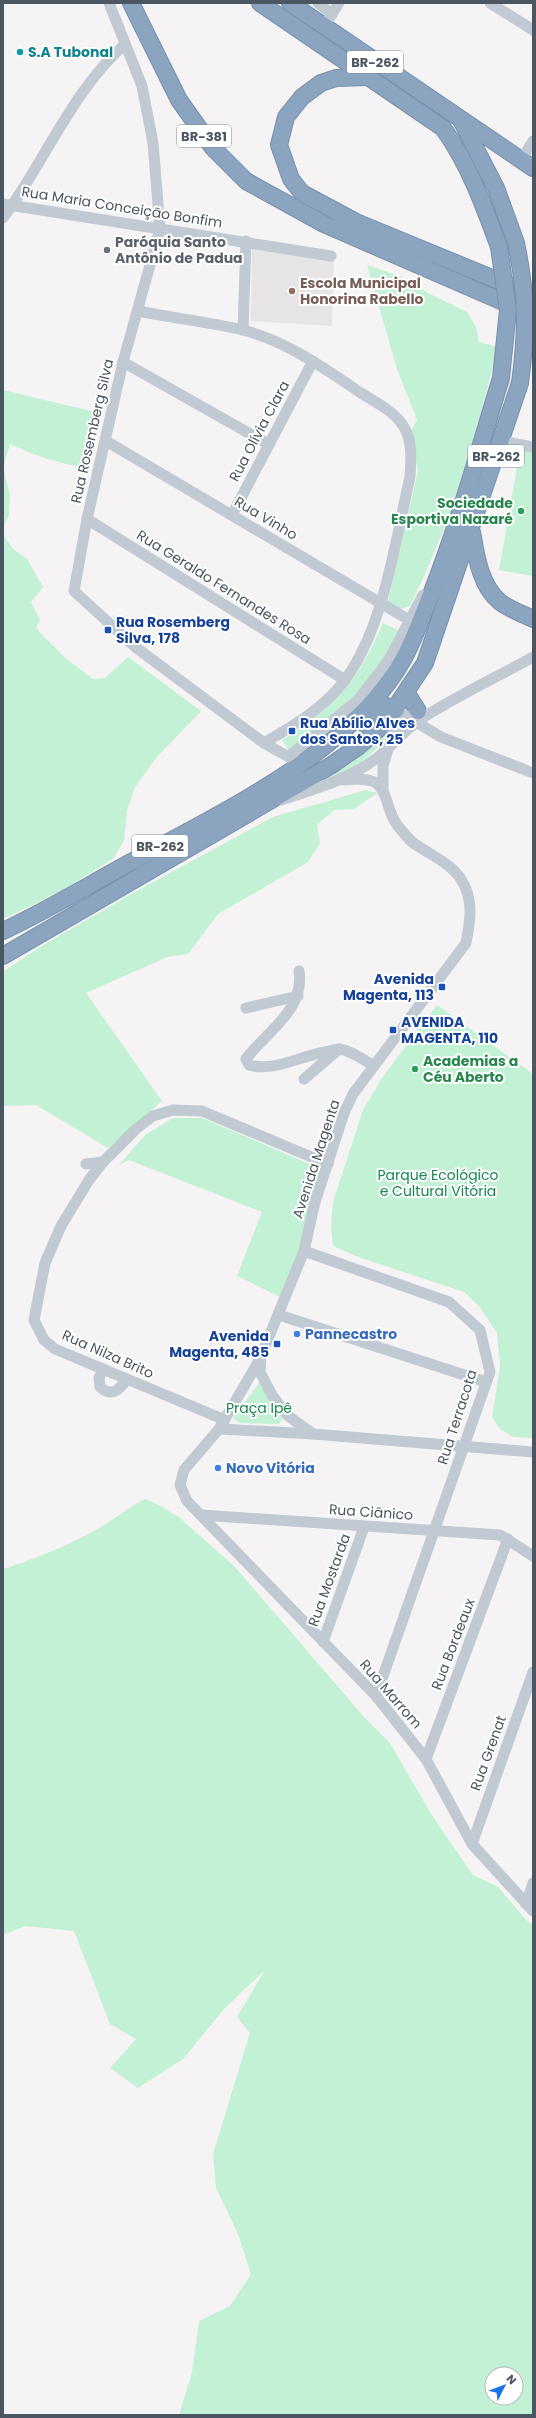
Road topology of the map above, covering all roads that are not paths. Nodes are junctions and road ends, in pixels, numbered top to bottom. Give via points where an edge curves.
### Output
1 (109, 3) edge
2 (131, 3) edge
3 (260, 3) edge
4 (290, 3) edge
5 (318, 3) edge
6 (339, 3) edge
7 (490, 3) edge
8 (328, 20) junction
9 (533, 30) edge
10 (124, 44) junction
11 (369, 77) junction
12 (461, 120) junction
13 (533, 141) edge
14 (527, 164) edge
15 (8, 204) edge
16 (3, 218) edge
17 (160, 229) junction
18 (246, 241) junction
19 (331, 256) dead end
20 (533, 295) edge
21 (138, 311) junction
22 (533, 315) edge
23 (243, 330) junction
24 (313, 361) junction
25 (124, 362) junction
26 (106, 441) junction
27 (500, 441) junction
28 (268, 444) junction
29 (533, 447) edge
30 (232, 515) junction
31 (87, 519) junction
32 (472, 529) junction
33 (444, 561) junction
34 (380, 605) junction
35 (533, 619) edge
36 (411, 621) junction
37 (533, 657) edge
38 (345, 680) junction
39 (406, 692) junction
40 (396, 710) junction
41 (417, 717) junction
42 (264, 743) junction
43 (388, 747) junction
44 (301, 759) junction
45 (533, 772) edge
46 (340, 780) junction
47 (383, 792) junction
48 (265, 805) junction
49 (3, 930) edge
50 (3, 956) edge
51 (299, 970) dead end
52 (298, 996) junction
53 (246, 1008) dead end
54 (340, 1049) junction
55 (374, 1066) junction
56 (304, 1079) dead end
57 (103, 1162) junction
58 (86, 1164) dead end
59 (328, 1164) junction
60 (304, 1251) junction
61 (279, 1315) junction
62 (261, 1356) junction
63 (103, 1369) junction
64 (127, 1379) junction
65 (486, 1382) junction
66 (292, 1419) junction
67 (225, 1420) junction
68 (219, 1430) junction
69 (284, 1433) junction
70 (313, 1434) junction
71 (463, 1446) junction
72 (533, 1452) edge
73 (201, 1515) junction
74 (364, 1527) junction
75 (436, 1531) junction
76 (508, 1539) junction
77 (533, 1556) edge
78 (322, 1642) junction
79 (533, 1672) edge
80 (376, 1696) junction
81 (426, 1758) junction
82 (472, 1844) junction
83 (533, 1883) edge
84 (529, 1907) edge

1 - 10 street, Rua Rosemberg Silva
2 - 22 highway, BR-381 via 179,100 213,148 246,181 324,224
3 - 11 highway, BR-262
4 - 8 highway, BR-262
5 - 8 street
6 - 8 street
7 - 9 street
8 - 12 highway, BR-262
10 - 15 street via 100,69
10 - 17 street, Rua Rosemberg Silva via 142,86 153,143
11 - 20 highway via 336,78 321,83 302,97 286,117 279,145 291,179 302,193 351,219
11 - 33 highway, BR-262, bridge via 442,128 458,149 485,206 499,247 508,310 501,378
12 - 14 highway
12 - 27 highway, BR-262, bridge via 496,188 516,244 523,275 526,315 520,383
13 - 14 street
15 - 16 street
15 - 17 street, Rua Maria Conceição Bonfim
17 - 18 street, Rua Maria Conceição Bonfim
17 - 21 street, Rua Rosemberg Silva
18 - 19 street, Rua Maria Conceição Bonfim
18 - 23 street
21 - 23 street
21 - 25 street, Rua Rosemberg Silva
23 - 24 street via 268,338
24 - 28 street, Rua Olívia Clara
24 - 34 street via 389,411 402,424 408,438 412,458 410,477
25 - 26 street, Rua Rosemberg Silva
25 - 28 street
26 - 30 street, Rua Vinho
26 - 31 street, Rua Rosemberg Silva
27 - 29 street
27 - 32 highway, BR-262
28 - 30 street, Rua Olívia Clara
30 - 34 street, Rua Vinho
31 - 38 street, Rua Geraldo Fernandes Rosa
31 - 42 street, Rua Rosemberg Silva via 74,591 134,646
32 - 35 highway via 476,558 487,587 500,602
32 - 39 highway, BR-262 via 425,663
33 - 36 street
33 - 44 highway, BR-262 via 404,658 384,687 349,724
34 - 36 street, Rua Vinho
34 - 38 street via 359,659
36 - 44 street via 388,661 358,700
37 - 41 street via 436,710
38 - 42 street via 331,696 304,718
39 - 40 highway, BR-262
39 - 41 highway
40 - 41 street
40 - 43 street, Avenida Magenta via 395,726
40 - 44 highway via 383,706 355,730
40 - 48 highway, BR-262 via 386,723 359,746
41 - 43 street
41 - 45 street via 441,737
42 - 44 street, Rua Rosemberg Silva
43 - 46 street via 377,757
43 - 47 street, Avenida Magenta via 383,766
44 - 49 highway, BR-262 via 259,791
46 - 47 street, Avenida Magenta via 368,780 376,783
46 - 48 street
47 - 55 street, Avenida Magenta via 396,824 411,841 448,866 462,880 470,897 470,921 466,943
48 - 50 highway, BR-262
51 - 52 street via 301,984
52 - 53 street
52 - 54 street via 276,1028 246,1060 250,1065 261,1068
54 - 55 street via 353,1053
54 - 56 street
55 - 59 street, Avenida Magenta via 344,1113
57 - 58 street
57 - 59 street, Rua Nilza Brito via 153,1116 173,1110 202,1111
57 - 63 street, Rua Nilza Brito via 61,1226 45,1263 34,1320 44,1340 55,1349
59 - 60 street, Avenida Magenta via 315,1202
60 - 61 street, Avenida Magenta
60 - 65 street, Rua Terracota via 449,1302 480,1330 490,1372
61 - 62 street, Avenida Magenta
61 - 65 street
62 - 66 street, Avenida Magenta via 260,1372 272,1395
62 - 67 street, Rua Marrom
63 - 64 street, Rua Nilza Brito
63 - 64 street via 99,1378 100,1387 106,1393 113,1393 122,1387
64 - 67 street, Rua Nilza Brito
65 - 71 street, Rua Terracota
66 - 69 street via 292,1425
66 - 70 street, Avenida Magenta
67 - 68 street, Rua Marrom
68 - 69 street
68 - 73 street, Rua Marrom via 184,1470 180,1485 187,1501
69 - 70 street
70 - 71 street
71 - 72 street
71 - 75 street, Rua Terracota
73 - 74 street, Rua Ciânico
73 - 78 street, Rua Marrom
74 - 75 street, Rua Ciânico
74 - 78 street, Rua Mostarda
75 - 76 street, Rua Ciânico via 500,1535
75 - 80 street, Rua Terracota
76 - 77 street, Rua Ciânico
76 - 81 street, Rua Bordeaux
78 - 80 street, Rua Marrom
79 - 82 street, Rua Grenat
80 - 81 street, Rua Marrom
81 - 82 street, Rua Marrom
82 - 84 street, Rua Marrom
83 - 84 street

